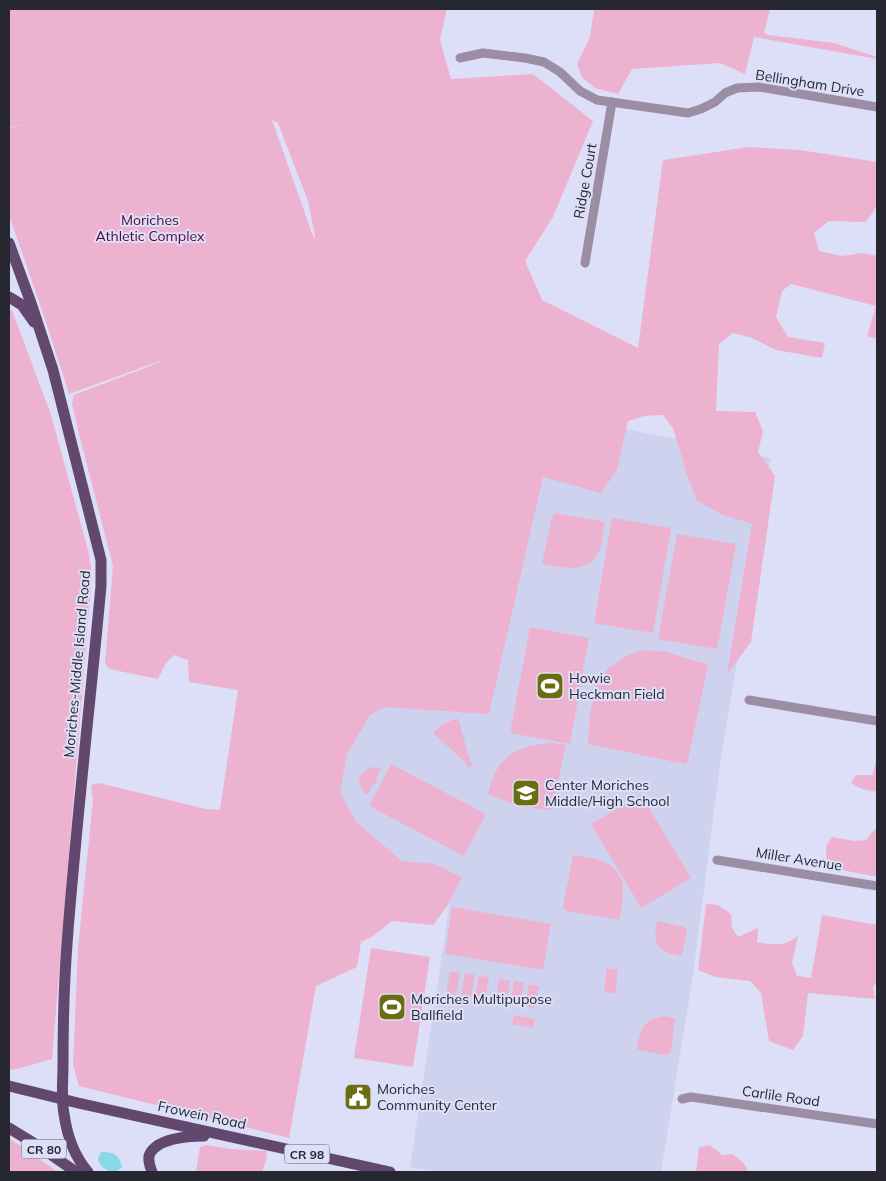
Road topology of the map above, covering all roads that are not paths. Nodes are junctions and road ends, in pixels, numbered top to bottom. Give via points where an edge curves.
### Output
1 (460, 58) dead end
2 (612, 102) junction
3 (877, 108) edge
4 (9, 243) edge
5 (585, 263) dead end
6 (9, 297) edge
7 (41, 333) junction
8 (749, 700) dead end
9 (877, 721) edge
10 (717, 860) dead end
11 (877, 886) edge
12 (9, 1086) edge
13 (62, 1099) junction
14 (682, 1099) dead end
15 (877, 1124) edge
16 (9, 1128) edge
17 (224, 1136) junction
18 (76, 1172) edge
19 (88, 1172) edge
20 (152, 1172) edge
21 (390, 1172) edge

1 - 2 street, Bellingham Drive via 483,53 544,62 580,91 597,100
2 - 3 street, Bellingham Drive via 688,114 737,88 759,87
2 - 5 street, Ridge Court
4 - 7 main road, Moriches-Middle Island Road
6 - 7 main road via 22,305
7 - 13 main road, Moriches-Middle Island Road via 61,399 102,566 71,888
8 - 9 street
10 - 11 street, Miller Avenue
12 - 13 main road, Frowein Road
13 - 17 main road, Frowein Road / CR 98
13 - 19 main road, CR 80 via 71,1143
14 - 15 street, Carlile Road via 691,1097
16 - 18 main road, CR 80
17 - 20 main road via 184,1136 160,1145 150,1155
17 - 21 main road, Frowein Road / CR 98

